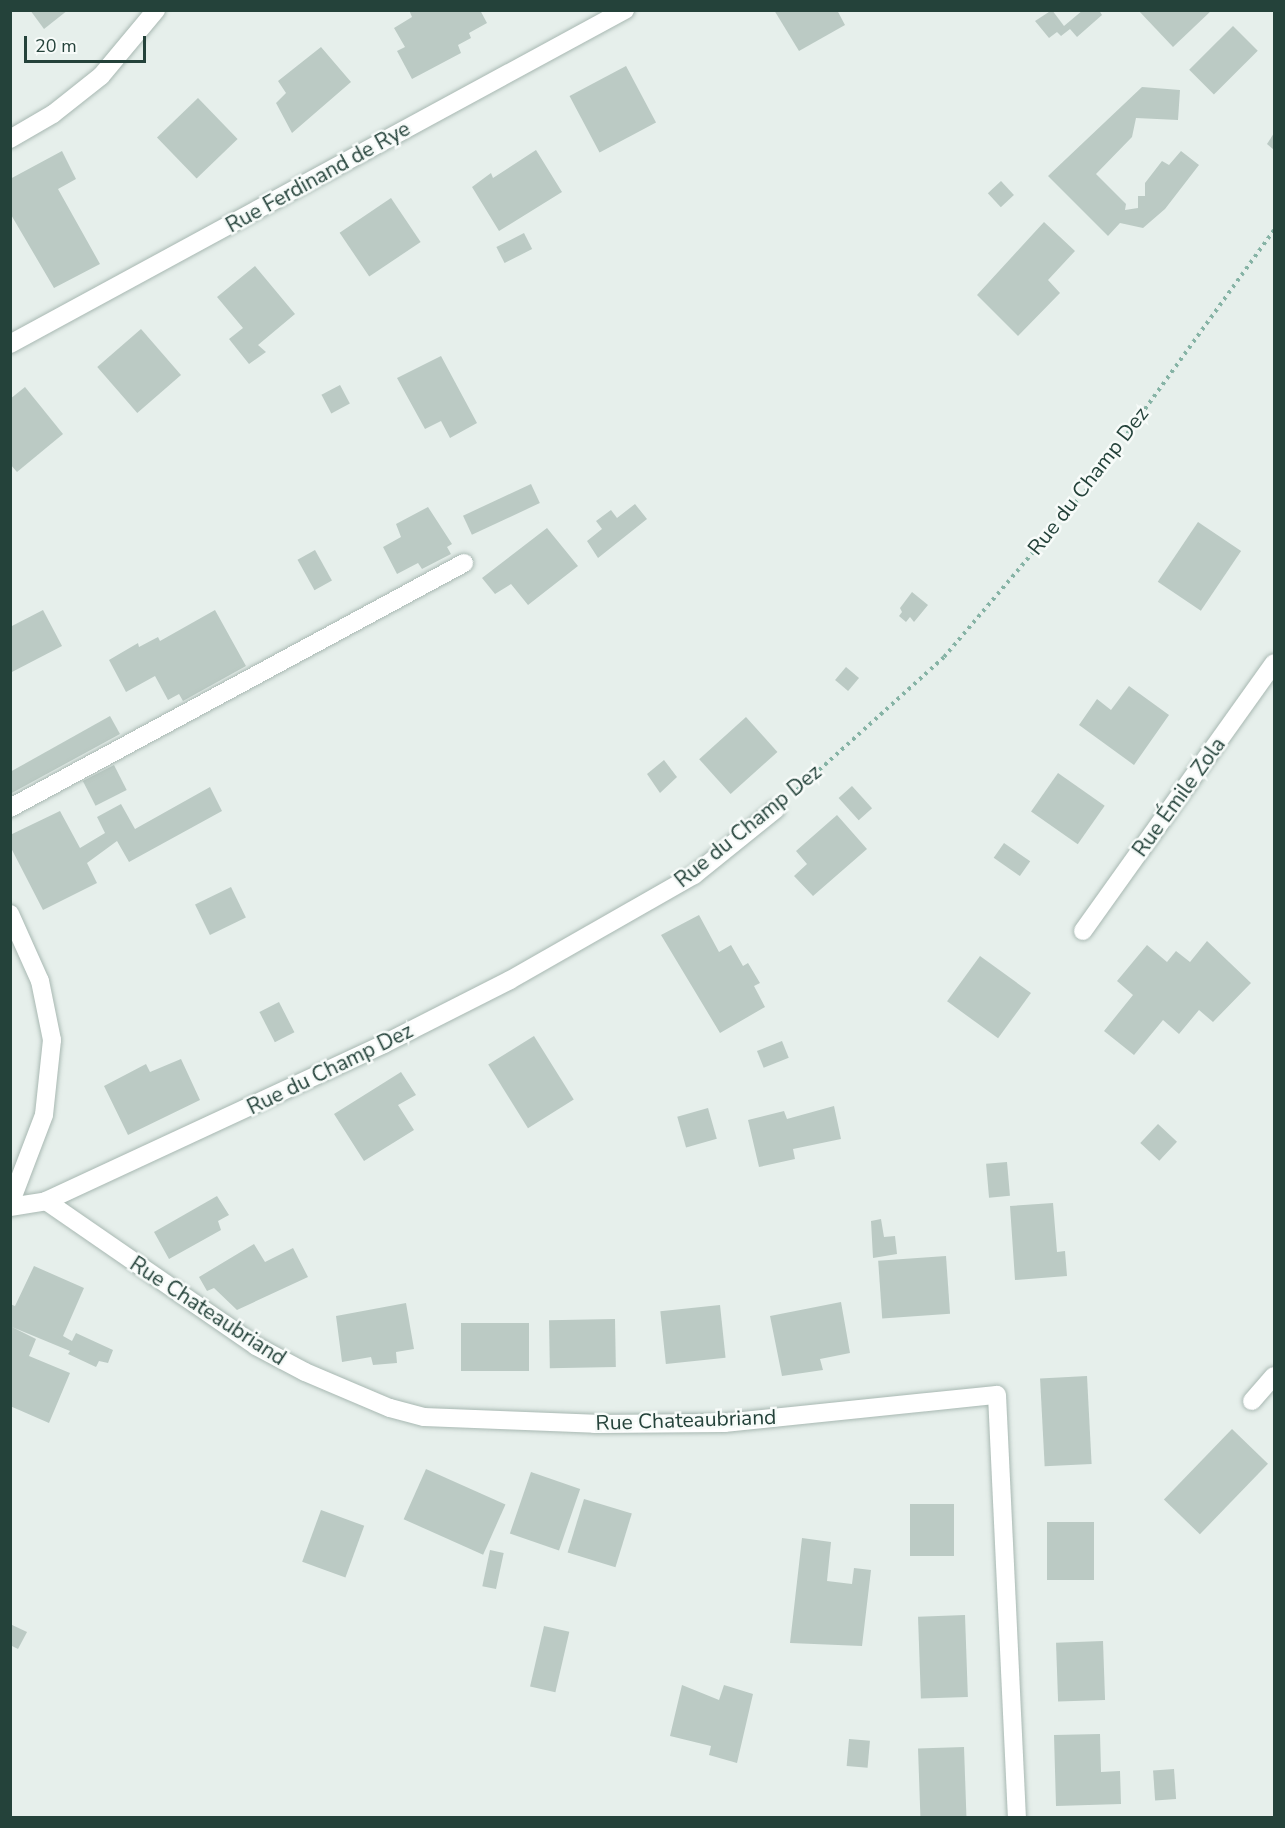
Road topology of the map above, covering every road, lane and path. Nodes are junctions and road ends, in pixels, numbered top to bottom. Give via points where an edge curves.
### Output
1 (156, 10) edge
2 (625, 10) edge
3 (10, 139) edge
4 (1275, 230) edge
5 (10, 345) edge
6 (464, 563) dead end
7 (1275, 663) edge
8 (10, 808) edge
9 (776, 809) joint
10 (10, 914) edge
11 (1083, 931) dead end
12 (46, 1201) junction
13 (10, 1205) edge
14 (1275, 1376) edge
15 (1252, 1401) dead end
16 (1017, 1818) edge

1 - 3 street via 101,76 53,114
2 - 5 street, Rue Ferdinand de Rye
4 - 9 path, Rue du Champ Dez via 1088,488 944,657
6 - 8 street
7 - 11 street, Rue Émile Zola
9 - 12 street, Rue du Champ Dez via 694,875 510,980 374,1049
10 - 13 street via 40,981 52,1040 44,1115
12 - 13 street
12 - 16 street, Rue Chateaubriand via 256,1346 337,1385 424,1417 595,1424 724,1423 998,1395
14 - 15 street

